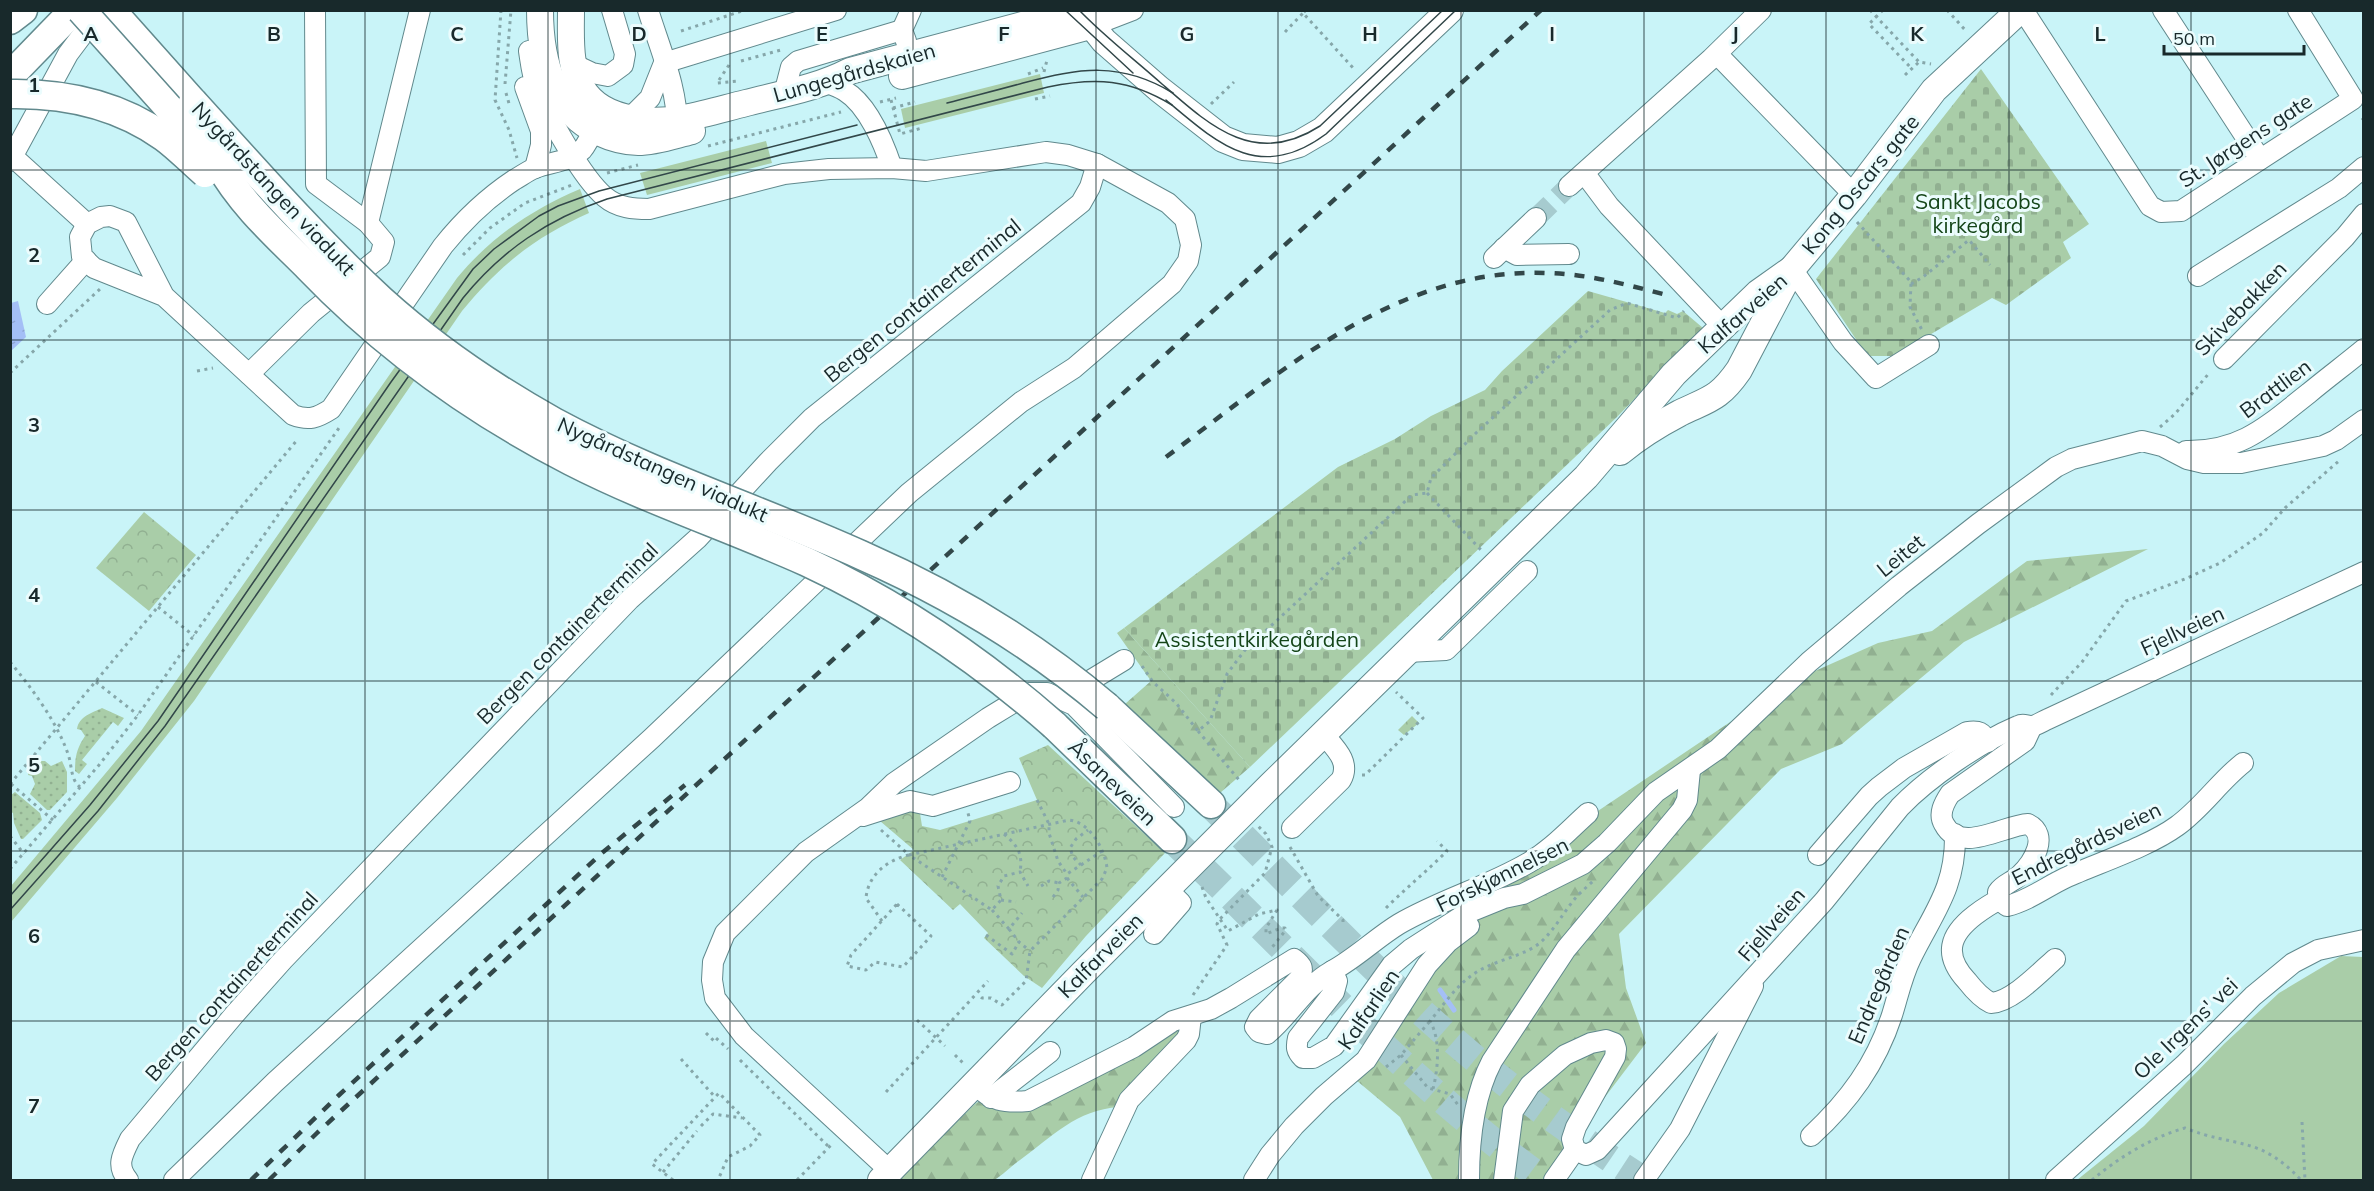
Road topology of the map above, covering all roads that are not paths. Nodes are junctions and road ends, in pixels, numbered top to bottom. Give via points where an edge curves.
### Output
1 (23, 10) edge
2 (74, 10) edge
3 (81, 10) edge
4 (102, 10) edge
5 (315, 10) edge
6 (420, 10) edge
7 (571, 10) edge
8 (612, 10) edge
9 (836, 10) edge
10 (911, 10) edge
11 (1132, 10) edge
12 (1450, 10) edge
13 (1761, 10) edge
14 (2022, 10) edge
15 (2163, 10) edge
16 (2298, 10) edge
17 (652, 11) edge
18 (1096, 14) edge
19 (119, 16) edge
20 (540, 16) edge
21 (10, 20) edge
22 (902, 30) junction
23 (529, 51) junction
24 (1717, 54) junction
25 (664, 63) junction
26 (573, 64) junction
27 (911, 64) junction
28 (10, 76) edge
29 (784, 93) junction
30 (10, 94) edge
31 (844, 94) junction
32 (630, 118) junction
33 (598, 119) junction
34 (677, 126) junction
35 (574, 155) junction
36 (11, 158) edge
37 (2260, 159) junction
38 (1097, 164) junction
39 (526, 165) junction
40 (2364, 167) edge
41 (892, 168) junction
42 (1585, 174) junction
43 (231, 186) junction
44 (1569, 186) tunnel mouth
45 (1854, 195) junction
46 (1536, 218) tunnel mouth
47 (2362, 221) edge
48 (368, 223) junction
49 (87, 224) junction
50 (1569, 254) dead end
51 (86, 260) junction
52 (1792, 269) junction
53 (2198, 276) dead end
54 (164, 296) junction
55 (47, 304) dead end
56 (1723, 327) junction
57 (1929, 345) road end
58 (2364, 349) edge
59 (2224, 359) road end
60 (249, 374) junction
61 (2361, 422) edge
62 (2172, 450) junction
63 (1586, 477) junction
64 (1527, 571) dead end
65 (2364, 572) edge
66 (1407, 652) junction
67 (1124, 660) road end
68 (1057, 711) junction
69 (2032, 726) junction
70 (1324, 735) junction
71 (1988, 742) junction
72 (2243, 763) dead end
73 (1690, 770) junction
74 (1010, 782) dead end
75 (1211, 804) tunnel mouth
76 (1174, 807) dead end
77 (1588, 813) dead end
78 (855, 819) junction
79 (1954, 834) junction
80 (1290, 836) road end
81 (1172, 839) tunnel mouth
82 (1818, 855) dead end
83 (1167, 889) junction
84 (1504, 898) junction
85 (1999, 900) junction
86 (1154, 934) dead end
87 (2364, 940) edge
88 (2055, 959) dead end
89 (1332, 971) junction
90 (1754, 978) junction
91 (1190, 1008) junction
92 (1050, 1052) dead end
93 (978, 1084) junction
94 (1811, 1136) dead end
95 (1575, 1150) junction
96 (885, 1176) edge
97 (128, 1180) edge
98 (174, 1180) edge
99 (1092, 1180) edge
100 (1254, 1180) edge
101 (1469, 1180) edge
102 (1504, 1180) edge
103 (1554, 1180) edge
104 (1644, 1180) edge
105 (2056, 1180) edge

1 - 21 highway
2 - 28 highway
3 - 43 highway, bridge via 219,164
4 - 36 street via 68,54
5 - 48 street via 316,184
6 - 48 street
7 - 26 main road, Lungegårdskaien
8 - 26 street via 625,54 623,65 613,74 602,75
9 - 25 street
10 - 22 street
11 - 18 street
12 - 18 main road via 1323,130 1299,144 1278,150 1233,144 1213,132 1104,41
13 - 24 street
14 - 37 street, St. Jørgens gate via 2150,206 2161,212 2181,211
14 - 45 main road, Kong Oscars gate via 1934,90
15 - 37 street
16 - 37 street, St. Jørgens gate via 2353,99
17 - 25 street
18 - 27 main road, Lungegårdskaien via 1041,20
19 - 75 highway, Nygårdstangen viadukt, bridge via 348,269 383,302 461,362 525,405 634,461 860,554 937,591 1029,647 1107,707
20 - 23 street, Lungegårdskaien
20 - 33 main road, Lungegårdskaien via 546,64 556,93 574,115
22 - 27 street
22 - 29 street via 798,61 791,67
23 - 35 street via 536,87
23 - 39 street, Lungegårdskaien via 525,89 542,139
24 - 42 street
24 - 45 street
25 - 32 street via 650,98
25 - 34 street
26 - 33 main road, Lungegårdskaien
27 - 31 main road, Lungegårdskaien via 850,71
29 - 31 main road, Lungegårdskaien
29 - 34 main road, Lungegårdskaien
30 - 43 highway, bridge via 64,98 122,113 163,136 205,173
31 - 34 main road, Lungegårdskaien
31 - 41 street via 881,138
32 - 33 main road, Lungegårdskaien
32 - 34 main road, Lungegårdskaien
33 - 34 main road, Lungegårdskaien via 613,138 634,142
33 - 35 street via 582,149
35 - 39 street via 548,166
35 - 41 street via 588,179 607,199 629,208 649,209 784,174
36 - 49 street
38 - 41 street via 1046,152 926,171
38 - 97 street, Bergen containerterminal via 1081,203 812,418 698,538 630,599 283,960 130,1139 121,1157 121,1168
38 - 98 street via 1168,203 1185,219 1191,245 1188,261 1172,284 1074,368 1021,402 909,493 652,738 275,1082
39 - 60 street via 442,246 331,409 306,420 293,416
40 - 53 street, Skivebakken via 2339,188
42 - 44 street
42 - 56 street via 1609,206
43 - 68 highway, Nygårdstangen viadukt, bridge via 365,323 467,401 600,475 780,550 876,598
45 - 52 main road, Kong Oscars gate
46 - 50 street via 1499,253
47 - 59 street, Skivebakken
48 - 60 street via 384,242 380,257 311,313
49 - 51 street via 80,237 82,257
49 - 54 street via 111,216 126,222
51 - 54 street via 94,268
51 - 55 street
52 - 56 main road, Kalfarveien via 1758,293
52 - 57 street, Kong Oscars gate via 1843,342 1876,378
52 - 63 main road, Kalfarveien via 1729,385 1707,402 1646,433
54 - 60 street
56 - 63 main road, Kalfarveien via 1661,387
58 - 62 street, Brattlien via 2247,439 2218,449
61 - 62 street via 2323,446 2241,463 2204,463
62 - 73 street, Leitet via 2149,441 2117,446 2072,459 2042,476 1899,586
63 - 66 main road, Kalfarveien
64 - 66 street via 1446,650
65 - 69 street, Fjellveien
66 - 70 main road, Kalfarveien
67 - 68 street
68 - 76 street via 1074,705
68 - 78 street via 1047,693 1029,693 894,783
68 - 81 highway, Åsaneveien
69 - 71 street, Fjellveien via 2023,724
69 - 79 street, Endregården via 2025,741 1962,784 1944,802 1942,822
70 - 80 street via 1342,757 1344,773
70 - 83 main road, Kalfarveien
71 - 82 street via 1976,730 1967,732 1904,768 1869,796
71 - 90 street, Fjellveien via 1912,795
72 - 85 street, Endregårdsveien via 2176,827 2018,903 2007,906
73 - 84 street, Forskjønnelsen via 1656,792 1583,864 1522,894
73 - 101 street via 1682,810 1566,949 1492,1060 1477,1096
74 - 78 street via 933,806 910,801
77 - 89 street, Forskjønnelsen via 1528,863 1399,925
78 - 96 street via 806,852 725,933 713,962 712,980 715,998 744,1036 845,1130
79 - 85 street via 1965,839 2019,824 2028,824 2037,831 2040,842 2034,857 2021,875 2001,888
79 - 94 street, Endregården via 1953,869 1946,890 1911,958 1871,1066 1836,1113
83 - 86 street via 1180,903
83 - 93 main road, Kalfarveien
84 - 89 street, Forskjønnelsen via 1467,913 1411,949 1392,965 1334,1046 1313,1058 1303,1058 1296,1047 1298,1038 1334,992 1337,981
84 - 100 street, Kalfarlien via 1448,942 1427,965 1366,1060 1294,1126
85 - 88 street via 1967,922 1952,943 1956,966 1978,993 1991,1003 2004,1000
87 - 105 street, Ole Irgens' vei via 2318,951 2293,963
89 - 91 street, Forskjønnelsen via 1267,1034 1256,1027 1259,1019 1300,978 1303,970 1294,959 1231,998
90 - 95 street via 1597,1150 1586,1155
90 - 104 street, Fjellveien via 1735,1026 1680,1129
91 - 93 street, Forskjønnelsen via 1134,1047 1028,1101 1008,1103
91 - 99 street via 1190,1034 1129,1100
92 - 93 street
93 - 96 main road, Kalfarveien
95 - 102 street via 1575,1127 1615,1057 1616,1049 1610,1041 1591,1043 1565,1055 1546,1069 1520,1098 1510,1124
95 - 103 street

